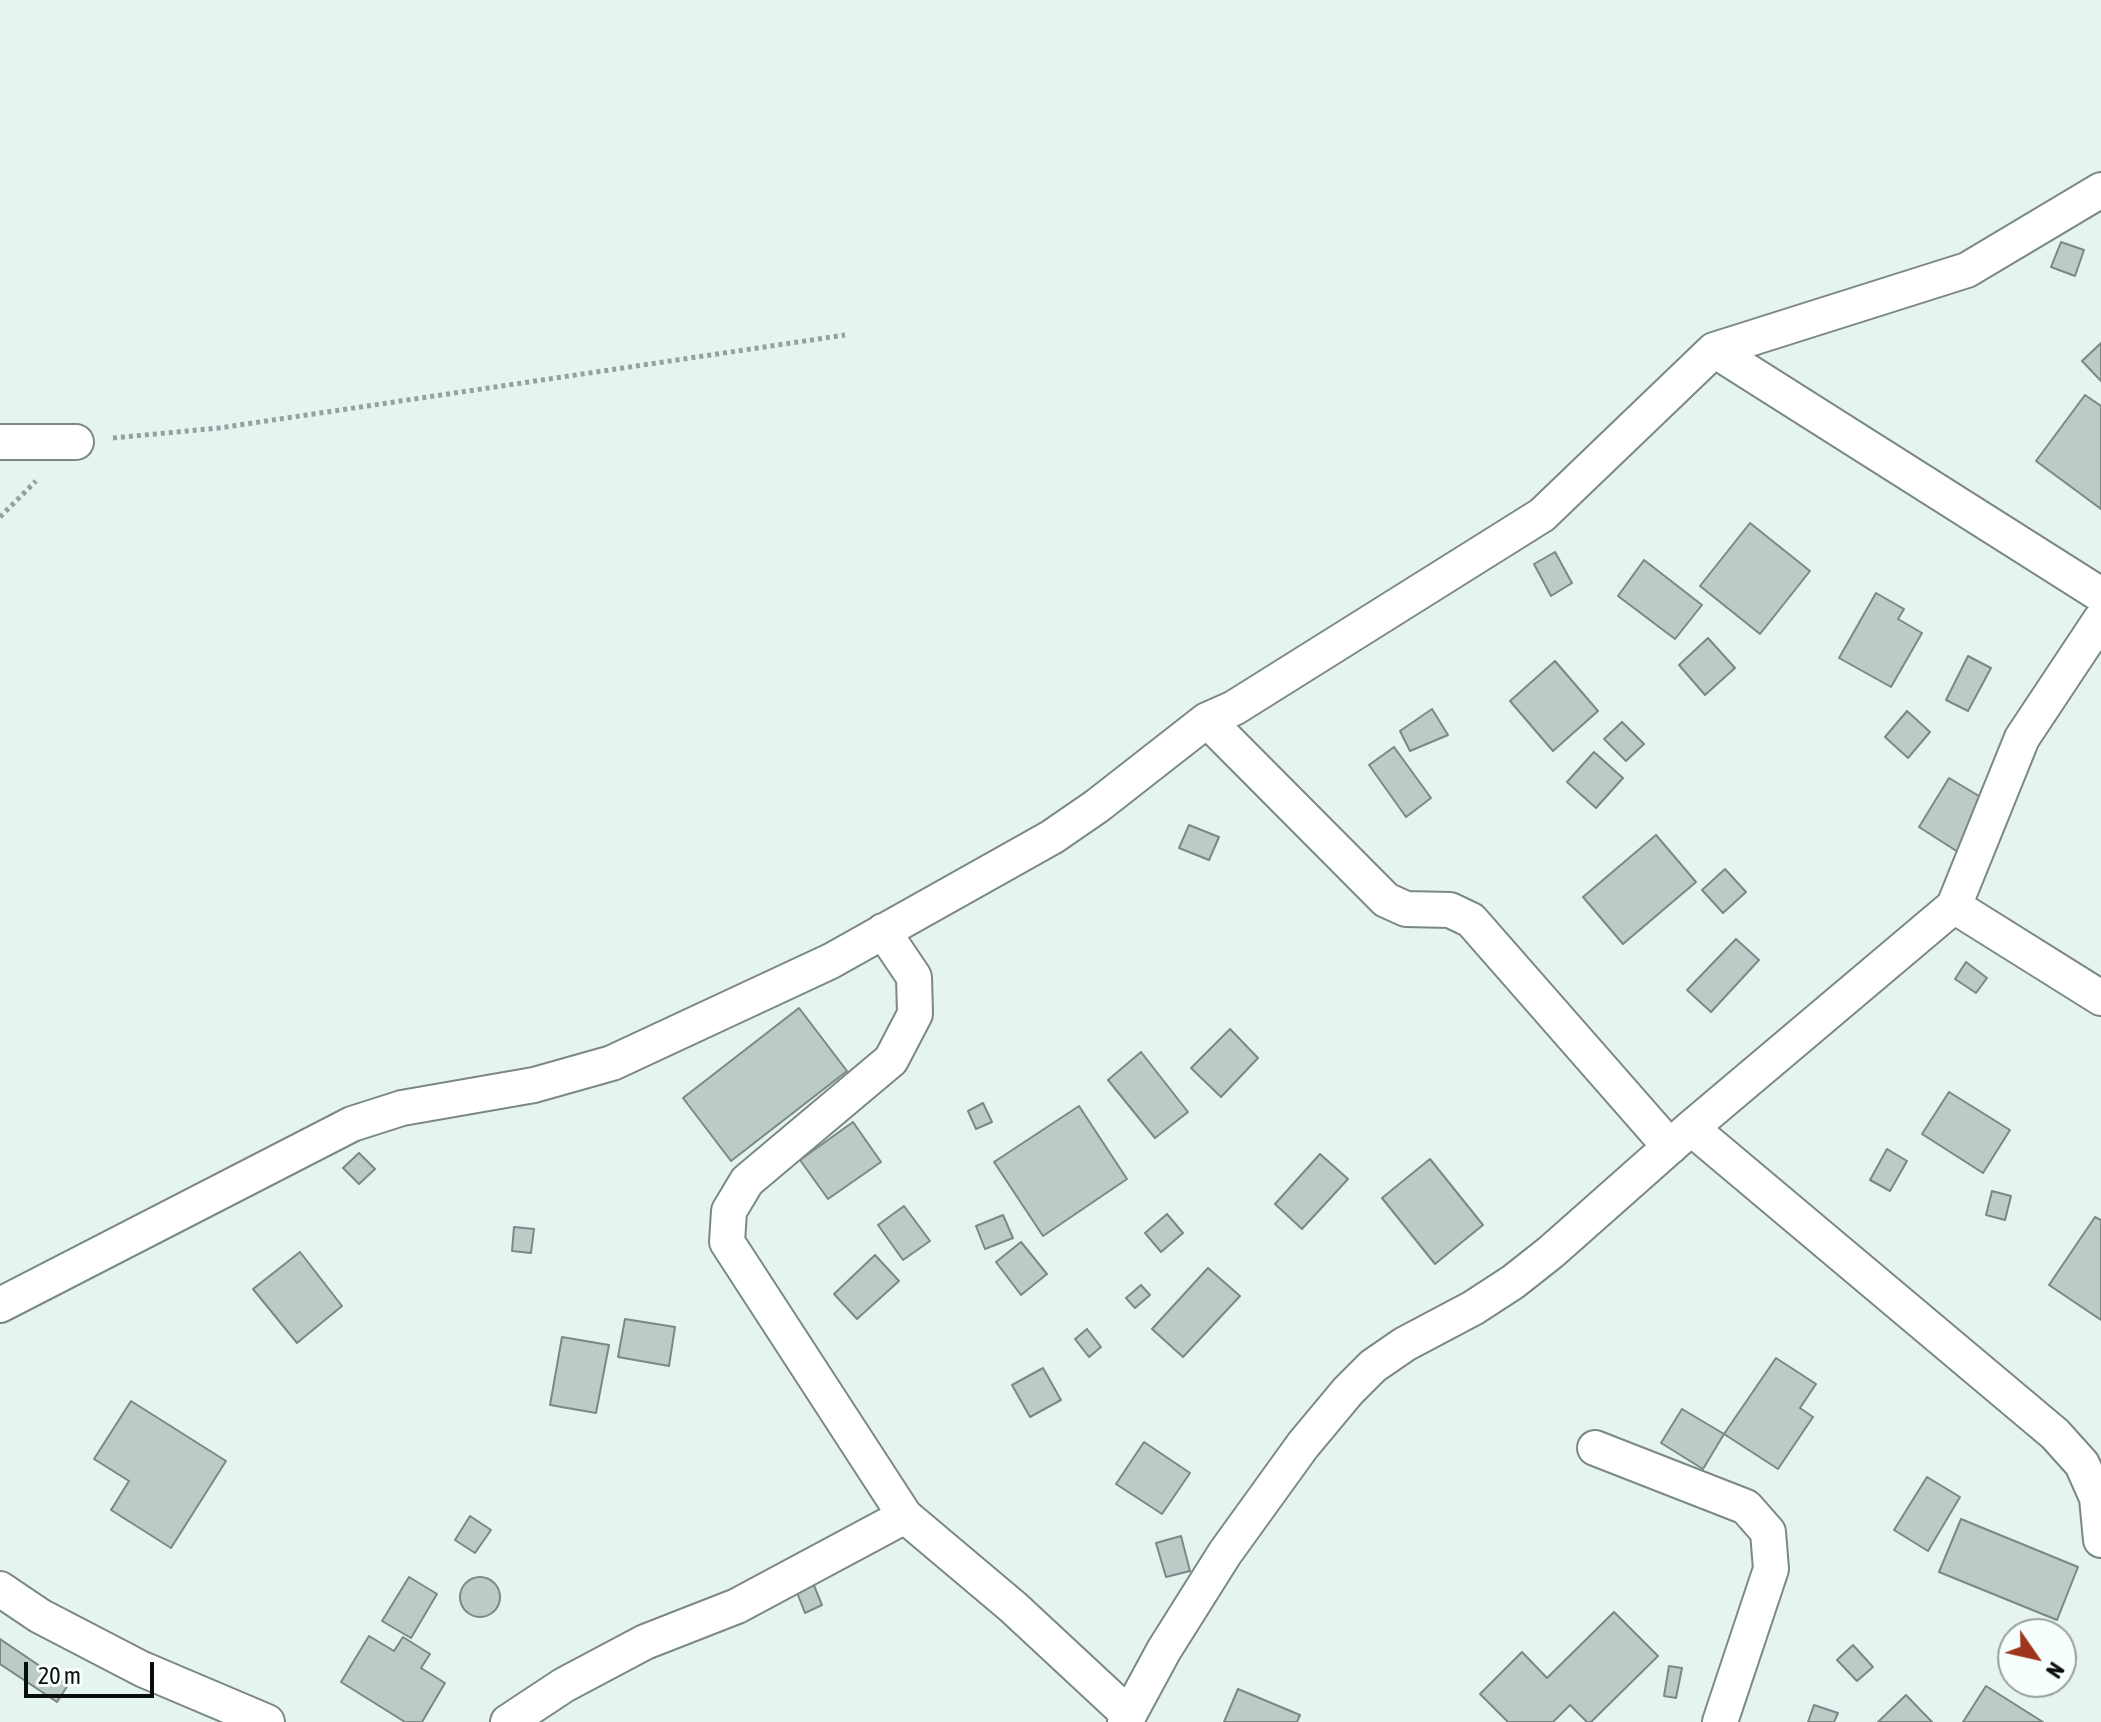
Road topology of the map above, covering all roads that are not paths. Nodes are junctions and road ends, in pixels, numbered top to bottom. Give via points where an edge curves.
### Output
1 (2101, 190) edge
2 (1714, 350) junction
3 (0, 442) edge
4 (76, 442) road end
5 (2101, 595) edge
6 (2101, 619) edge
7 (1207, 720) junction
8 (1954, 906) junction
9 (883, 931) junction
10 (2101, 998) edge
11 (1681, 1138) junction
12 (0, 1305) edge
13 (1595, 1448) dead end
14 (905, 1516) junction
15 (2101, 1540) edge
16 (0, 1589) edge
17 (1127, 1718) edge
18 (267, 1722) edge
19 (508, 1722) edge
20 (1720, 1722) edge

1 - 2 street via 1967,270
2 - 5 street
2 - 7 street via 1542,515
3 - 4 street
6 - 8 street via 2022,738
7 - 9 street via 1052,837
7 - 11 street via 1386,900 1406,909 1450,910 1471,920
8 - 10 street
8 - 11 street
9 - 12 street via 831,961 612,1063 534,1085 402,1108 352,1124
9 - 14 street via 914,977 915,1014 891,1060 747,1181 729,1211 727,1242
11 - 15 street via 2055,1434 2082,1464 2097,1498
11 - 17 street via 1513,1282 1405,1344 1348,1391 1225,1553
13 - 20 street via 1746,1507 1768,1532 1771,1569
14 - 17 street via 1013,1607
14 - 19 street via 737,1606 645,1642
16 - 18 street via 142,1669

